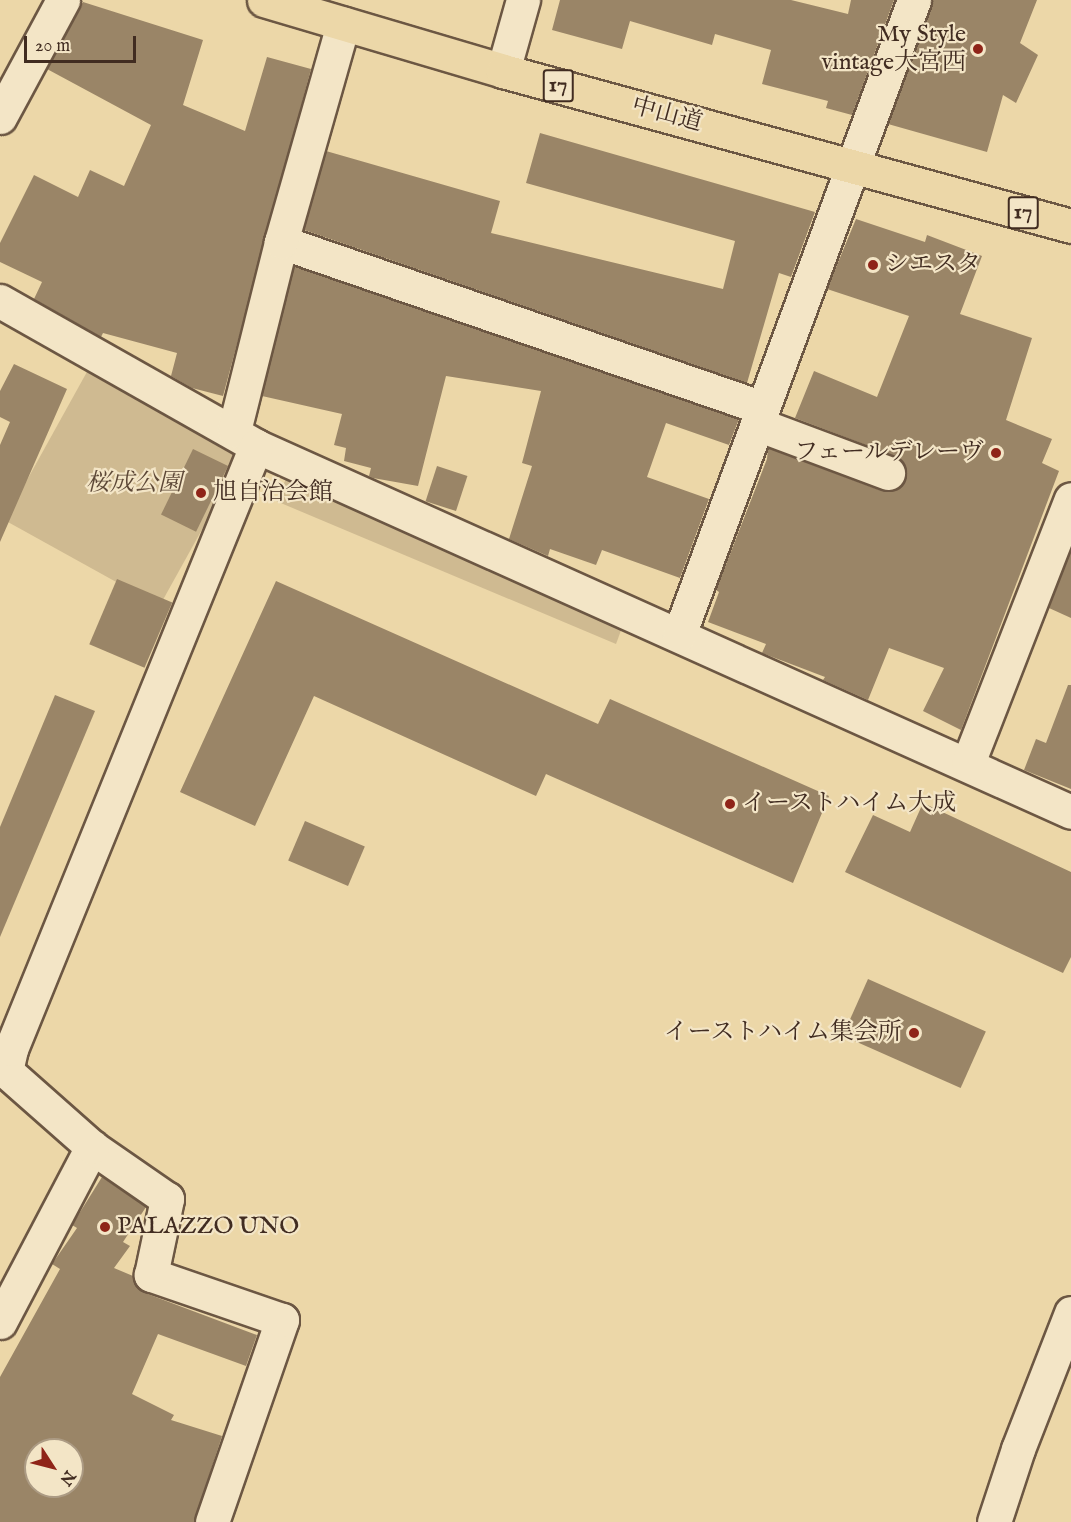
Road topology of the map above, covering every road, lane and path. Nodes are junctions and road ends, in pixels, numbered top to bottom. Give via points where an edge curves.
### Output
1 (63, 0) edge
2 (264, 0) edge
3 (523, 0) edge
4 (914, 0) edge
5 (344, 24) junction
6 (503, 71) junction
7 (0, 117) edge
8 (855, 166) junction
9 (1071, 226) edge
10 (281, 242) junction
11 (0, 301) edge
12 (760, 416) junction
13 (245, 438) junction
14 (888, 473) dead end
15 (1071, 499) edge
16 (679, 635) junction
17 (968, 763) junction
18 (1071, 812) edge
19 (5, 1046) edge
20 (92, 1147) junction
21 (3, 1311) edge
22 (1068, 1326) edge
23 (212, 1522) edge
24 (994, 1522) edge

1 - 7 street
2 - 5 highway, 中山道 / 17
3 - 6 street
4 - 8 street
5 - 6 highway, 中山道 / 17
5 - 10 street
6 - 8 highway, 中山道 / 17
8 - 9 highway, 中山道 / 17
8 - 12 street
10 - 12 street
10 - 13 street
11 - 13 street
12 - 14 street
12 - 16 street
13 - 16 street
13 - 19 street
15 - 17 street
16 - 17 street
17 - 18 street
19 - 20 street via 6,1071
20 - 21 street
20 - 23 street via 167,1199 151,1275 282,1320
22 - 24 street

